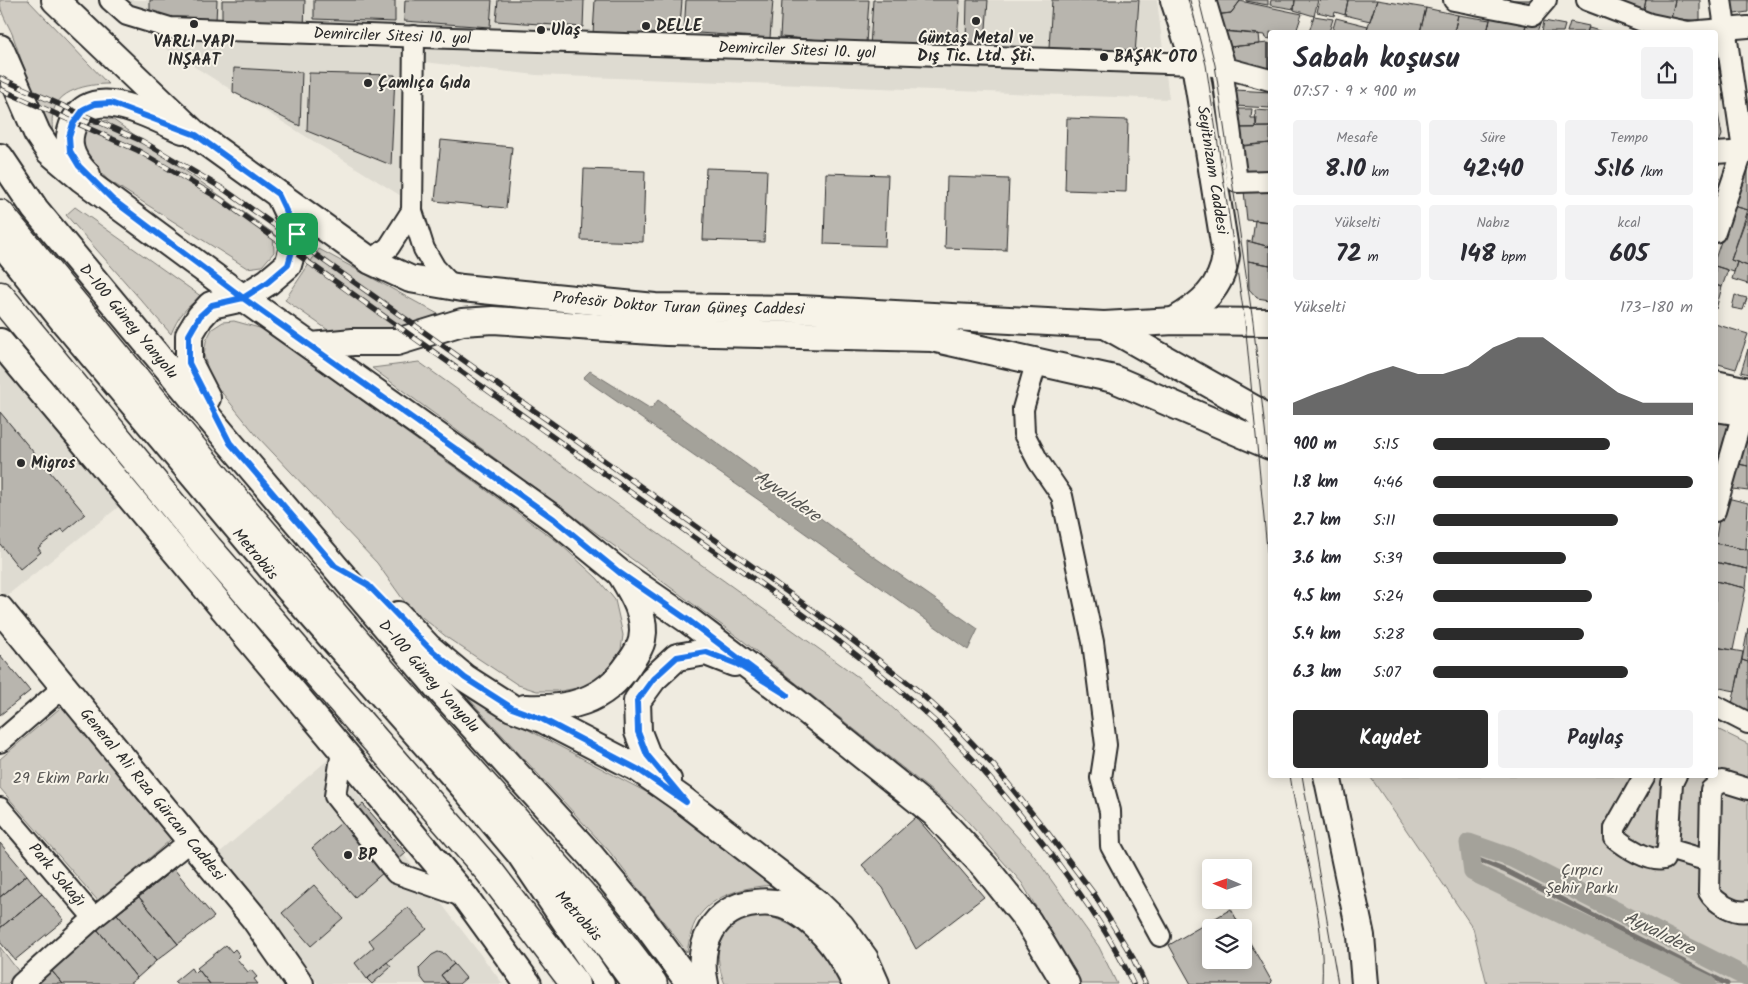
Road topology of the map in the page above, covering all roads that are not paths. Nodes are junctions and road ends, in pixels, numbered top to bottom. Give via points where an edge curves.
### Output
1 (55, 0) edge
2 (110, 0) edge
3 (1174, 0) edge
4 (1202, 0) edge
5 (1454, 0) edge
6 (1546, 0) edge
7 (1587, 0) edge
8 (1721, 0) edge
9 (1748, 27) edge
10 (1726, 28) junction
11 (1678, 30) edge
12 (1707, 30) edge
13 (1748, 35) edge
14 (414, 36) junction
15 (0, 48) edge
16 (1195, 64) junction
17 (1222, 67) junction
18 (1268, 79) edge
19 (196, 135) junction
20 (1746, 150) edge
21 (1718, 154) edge
22 (0, 157) edge
23 (1268, 181) edge
24 (278, 194) junction
25 (113, 200) junction
26 (412, 211) junction
27 (0, 214) edge
28 (1718, 224) edge
29 (0, 246) edge
30 (371, 261) junction
31 (453, 287) junction
32 (0, 296) edge
33 (243, 298) junction
34 (1174, 321) junction
35 (1268, 322) edge
36 (1116, 330) junction
37 (0, 342) edge
38 (312, 346) junction
39 (1037, 360) junction
40 (1114, 379) junction
41 (1718, 386) edge
42 (1746, 406) edge
43 (1718, 408) edge
44 (1268, 423) edge
45 (230, 443) junction
46 (1268, 445) edge
47 (1718, 501) edge
48 (335, 566) junction
49 (620, 573) junction
50 (0, 609) edge
51 (65, 686) junction
52 (787, 695) junction
53 (512, 708) junction
54 (1718, 708) edge
55 (1748, 723) edge
56 (0, 742) edge
57 (342, 751) junction
58 (1328, 778) edge
59 (1643, 778) edge
60 (1674, 778) edge
61 (1748, 789) edge
62 (686, 802) junction
63 (0, 808) edge
64 (190, 841) junction
65 (1668, 849) junction
66 (517, 855) junction
67 (1710, 861) junction
68 (465, 897) junction
69 (1748, 912) edge
70 (94, 918) junction
71 (1160, 936) dead end
72 (21, 984) edge
73 (300, 984) edge
74 (528, 984) edge
75 (575, 984) edge
76 (604, 984) edge
77 (632, 984) edge
78 (653, 984) edge
79 (690, 984) edge
80 (705, 984) edge
81 (856, 984) edge
82 (876, 984) edge
83 (1066, 984) edge
84 (1365, 984) edge

1 - 19 main road
2 - 14 street, Demirciler Sitesi 10. yol via 127,15 170,28
3 - 16 main road, Seyitnizam Caddesi
4 - 17 main road
5 - 6 street via 1533,15
7 - 11 street via 1650,24
8 - 10 street
9 - 10 street
10 - 12 street
10 - 13 street
10 - 20 street
14 - 16 street, Demirciler Sitesi 10. yol
14 - 26 street
15 - 25 main road via 36,133 49,151
16 - 17 street, Demirciler Sitesi 10. yol
16 - 34 main road, Seyitnizam Caddesi via 1226,254 1225,267 1200,306
17 - 18 street, Demirciler Sitesi 10. yol
17 - 23 street via 1237,182
19 - 24 main road, Profesör Doktor Turan Güneş Caddesi
19 - 25 main road via 111,103 84,109 73,124 69,137 70,151 79,166
20 - 21 street
20 - 28 street
22 - 45 main road, D-100 Güney Yanyolu via 35,209
24 - 30 main road, Profesör Doktor Turan Güneş Caddesi
24 - 33 main road via 297,234 294,249 288,265
25 - 33 main road
26 - 30 street via 389,247
26 - 31 street via 424,250
27 - 78 highway via 228,492 389,679 601,916
29 - 66 street, Metrobüs via 270,572
30 - 31 main road, Profesör Doktor Turan Güneş Caddesi via 410,279
31 - 36 main road, Profesör Doktor Turan Güneş Caddesi via 655,307 800,309
32 - 75 highway via 227,570 489,870
33 - 38 main road
33 - 45 main road via 212,305 200,316 189,335 189,363
34 - 35 main road
34 - 36 main road, Profesör Doktor Turan Güneş Caddesi
36 - 40 main road via 1135,350 1134,360
36 - 44 main road via 1254,409
37 - 57 main road
38 - 39 main road via 397,342 462,322 493,320 667,332 932,338
38 - 49 main road via 554,519
39 - 40 main road
39 - 71 street via 1024,409 1024,434 1062,496 1093,642 1106,745 1101,778 1110,811 1111,846
40 - 46 main road
41 - 42 main road
42 - 43 main road
42 - 47 street
45 - 48 main road, D-100 Güney Yanyolu
48 - 53 main road via 368,585 428,647 465,678
48 - 79 main road, D-100 Güney Yanyolu via 445,695 591,856
49 - 52 main road
49 - 53 main road via 636,598 642,640 624,672 603,691 582,703 557,708
50 - 51 main road, General Ali Rıza Gürcan Caddesi
51 - 56 street
51 - 64 main road, General Ali Rıza Gürcan Caddesi
52 - 62 main road via 737,664 706,652 677,657 653,679 637,701 638,732 647,755
52 - 83 main road via 934,813 984,867 1028,922
53 - 62 main road via 542,719 613,755 664,784
54 - 55 street
57 - 68 main road
57 - 68 street via 335,796 396,873
58 - 84 main road via 1361,936
59 - 65 street via 1615,828 1615,838 1657,860 1664,859
60 - 65 street
61 - 67 street via 1722,781 1711,790
62 - 82 main road via 817,903 841,926 865,959
63 - 70 street, Park Sokağı
64 - 70 street, Park Sokağı
64 - 73 main road, General Ali Rıza Gürcan Caddesi via 254,918
65 - 67 street
66 - 76 street, Metrobüs
66 - 77 street, Metrobüs via 542,874 595,934
67 - 69 street via 1709,892 1712,898 1741,912
68 - 74 main road
70 - 72 street, Park Sokağı
80 - 81 main road via 703,947 710,930 720,916 731,909 763,902 782,904 815,926 835,946

